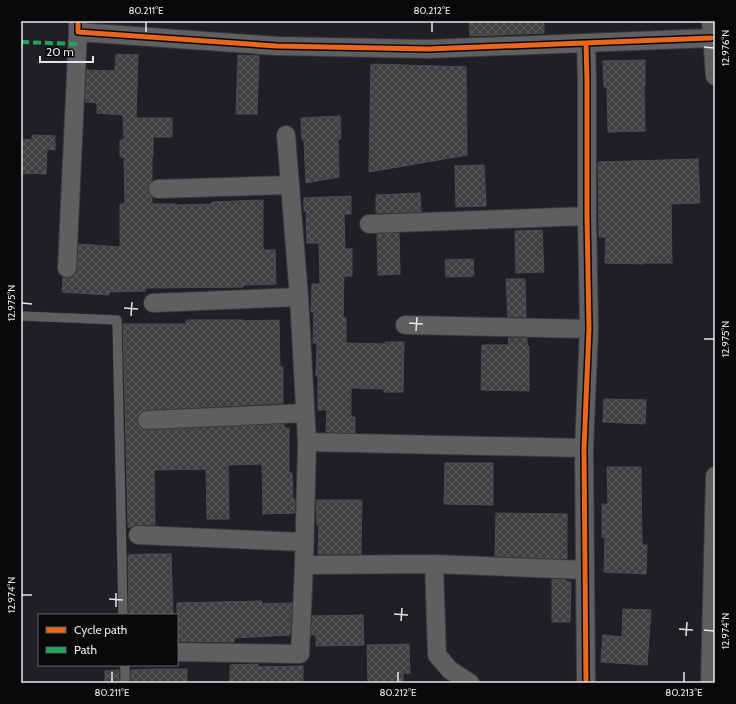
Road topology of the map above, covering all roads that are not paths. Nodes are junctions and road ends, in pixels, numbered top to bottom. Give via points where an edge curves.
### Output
1 (78, 26) edge
2 (711, 29) edge
3 (586, 43) junction
4 (715, 76) edge
5 (286, 135) dead end
6 (290, 185) junction
7 (158, 189) dead end
8 (586, 216) junction
9 (369, 224) dead end
10 (67, 268) dead end
11 (299, 297) junction
12 (154, 304) dead end
13 (21, 316) edge
14 (405, 325) dead end
15 (589, 329) junction
16 (305, 413) junction
17 (147, 420) dead end
18 (307, 442) junction
19 (584, 448) junction
20 (715, 476) edge
21 (138, 535) dead end
22 (304, 542) junction
23 (434, 564) junction
24 (304, 565) junction
25 (585, 570) junction
26 (123, 614) edge
27 (178, 652) edge
28 (124, 666) edge
29 (125, 683) edge
30 (470, 683) edge
31 (586, 683) edge
32 (710, 683) edge

1 - 3 street via 277,46 428,49
1 - 10 street
2 - 3 street
2 - 4 street
3 - 8 street
5 - 6 street
6 - 7 street
6 - 11 street
8 - 9 street
8 - 15 street
11 - 12 street
11 - 16 street
13 - 26 lane via 117,320
14 - 15 street
15 - 19 street
16 - 17 street
16 - 18 street
18 - 19 street
18 - 22 street
19 - 25 street
20 - 32 street
21 - 22 street
22 - 24 street
23 - 24 street
23 - 25 street
23 - 30 street via 437,656 450,670
24 - 27 street via 300,654
25 - 31 street
28 - 29 lane

